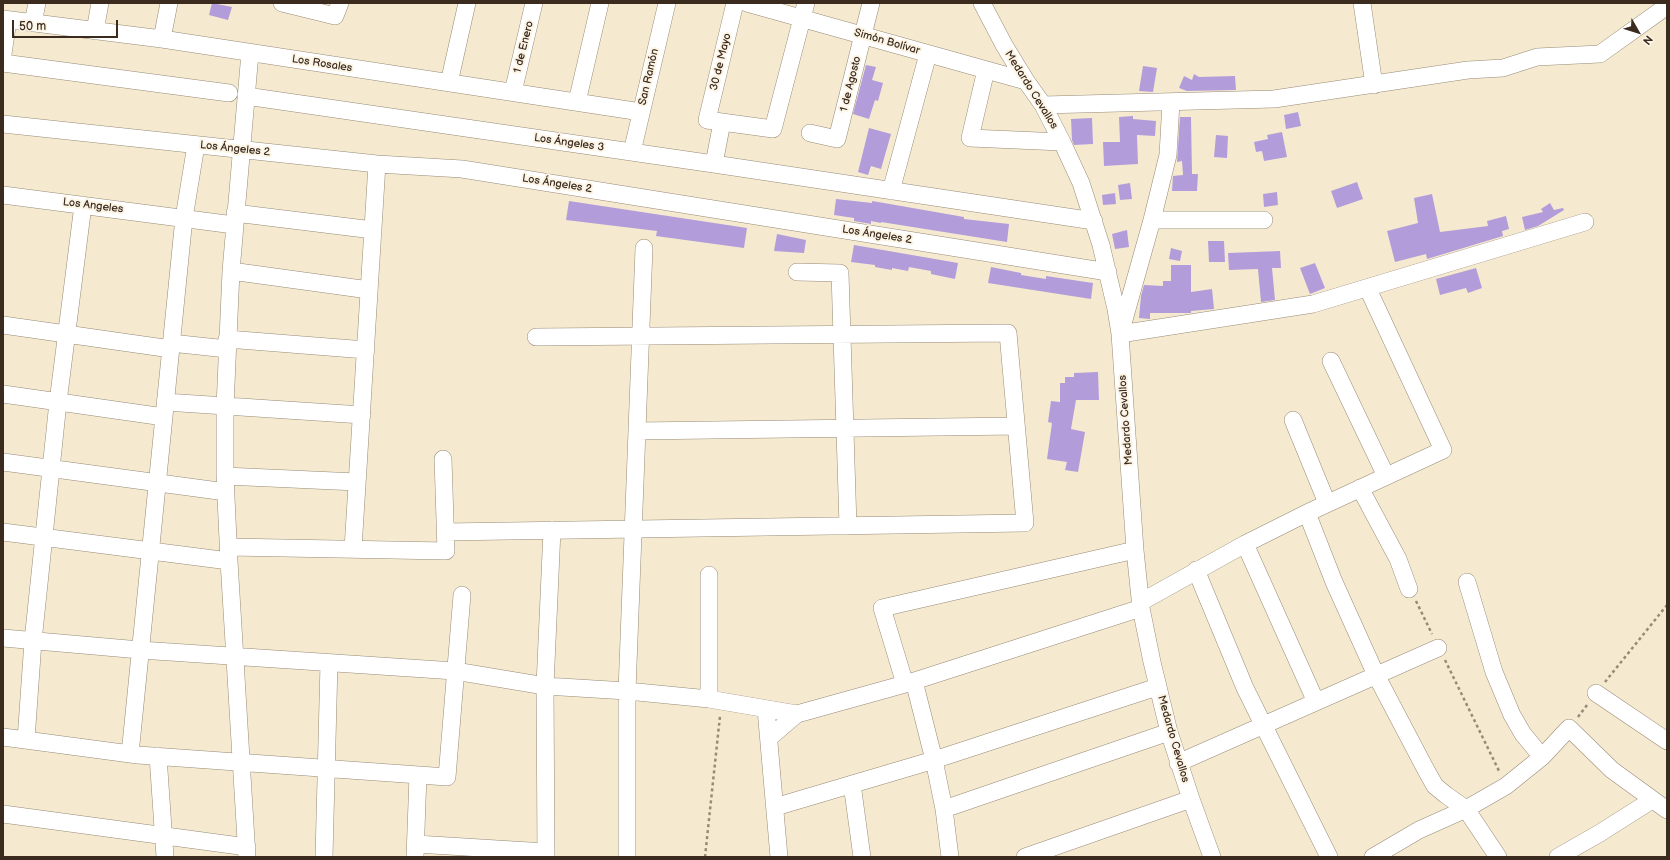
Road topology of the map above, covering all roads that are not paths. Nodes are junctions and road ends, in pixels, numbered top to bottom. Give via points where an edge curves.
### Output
1 (37, 3) edge
2 (100, 3) edge
3 (169, 3) edge
4 (282, 3) edge
5 (340, 3) edge
6 (467, 3) edge
7 (534, 3) edge
8 (600, 3) edge
9 (667, 3) edge
10 (735, 3) edge
11 (747, 3) edge
12 (871, 3) edge
13 (982, 3) edge
14 (1362, 3) edge
15 (1667, 6) edge
16 (804, 11) edge
17 (6, 20) edge
18 (33, 23) junction
19 (95, 31) junction
20 (863, 36) junction
21 (162, 39) junction
22 (250, 53) junction
23 (3, 54) edge
24 (928, 54) junction
25 (3, 63) edge
26 (986, 70) junction
27 (1026, 81) junction
28 (449, 83) junction
29 (1374, 85) junction
30 (513, 92) junction
31 (229, 93) dead end
32 (246, 96) junction
33 (577, 102) junction
34 (1172, 102) junction
35 (1043, 105) junction
36 (641, 112) junction
37 (715, 121) junction
38 (3, 124) edge
39 (810, 133) dead end
40 (1062, 142) junction
41 (196, 145) junction
42 (243, 150) junction
43 (632, 152) junction
44 (714, 164) junction
45 (376, 171) junction
46 (891, 191) junction
47 (3, 195) edge
48 (84, 205) junction
49 (184, 218) junction
50 (234, 219) junction
51 (1152, 220) junction
52 (1264, 220) dead end
53 (1094, 221) junction
54 (1585, 222) dead end
55 (373, 230) junction
56 (644, 248) dead end
57 (231, 271) junction
58 (798, 272) dead end
59 (1108, 272) junction
60 (1368, 289) junction
61 (369, 290) junction
62 (3, 325) edge
63 (842, 334) junction
64 (1120, 334) junction
65 (67, 335) junction
66 (641, 336) junction
67 (536, 337) dead end
68 (227, 344) junction
69 (171, 346) junction
70 (366, 350) junction
71 (1331, 361) dead end
72 (3, 394) edge
73 (58, 402) junction
74 (226, 407) junction
75 (164, 410) junction
76 (362, 415) junction
77 (1293, 420) dead end
78 (1016, 426) junction
79 (845, 428) junction
80 (637, 431) junction
81 (443, 459) dead end
82 (3, 462) edge
83 (51, 468) junction
84 (1386, 476) junction
85 (157, 482) junction
86 (357, 482) junction
87 (226, 484) junction
88 (1360, 488) junction
89 (1327, 504) junction
90 (1307, 513) junction
91 (848, 526) junction
92 (552, 530) junction
93 (3, 532) edge
94 (445, 532) junction
95 (44, 537) junction
96 (1245, 544) junction
97 (353, 549) junction
98 (1135, 550) junction
99 (150, 551) junction
100 (229, 554) junction
101 (1196, 570) junction
102 (708, 575) dead end
103 (1468, 582) dead end
104 (1410, 589) road end
105 (462, 595) dead end
106 (1141, 605) junction
107 (3, 638) edge
108 (33, 640) junction
109 (1438, 648) road end
110 (140, 650) junction
111 (235, 657) junction
112 (329, 663) junction
113 (455, 671) junction
114 (1376, 675) junction
115 (909, 683) junction
116 (545, 686) junction
117 (1157, 687) junction
118 (628, 691) junction
119 (1596, 693) road end
120 (715, 700) junction
121 (1316, 702) junction
122 (766, 709) junction
123 (797, 714) junction
124 (1264, 725) junction
125 (1169, 732) junction
126 (3, 737) edge
127 (769, 738) junction
128 (26, 740) junction
129 (1667, 741) edge
130 (130, 754) junction
131 (158, 756) junction
132 (1542, 757) junction
133 (934, 760) junction
134 (241, 762) junction
135 (1178, 763) junction
136 (326, 768) junction
137 (418, 774) junction
138 (852, 784) junction
139 (1191, 799) junction
140 (1652, 800) junction
141 (776, 807) junction
142 (1466, 809) junction
143 (944, 810) junction
144 (1667, 810) edge
145 (3, 814) edge
146 (164, 836) junction
147 (415, 851) edge
148 (247, 852) edge
149 (546, 854) edge
150 (165, 857) edge
151 (324, 857) edge
152 (627, 857) edge
153 (779, 857) edge
154 (862, 857) edge
155 (950, 857) edge
156 (1025, 857) edge
157 (1212, 857) edge
158 (1329, 857) edge
159 (1373, 857) edge
160 (1498, 857) edge
161 (1558, 857) edge

1 - 18 street
2 - 19 street
3 - 21 street
4 - 5 street via 334,16
6 - 28 street
7 - 30 street, 1 de Enero
8 - 33 street
9 - 36 street, San Ramón
10 - 37 street, 30 de Mayo
11 - 16 street, Simón Bolívar
12 - 20 street, 1 de Agosto
13 - 27 street, Medardo Cevallos
14 - 29 street
15 - 29 street via 1600,54 1537,56 1503,68 1468,70
16 - 20 street, Simón Bolívar
16 - 37 street via 773,129
17 - 18 street, Los Rosales
17 - 23 street
18 - 19 street, Los Rosales
19 - 21 street, Los Rosales
20 - 24 street, Simón Bolívar
20 - 39 street, 1 de Agosto via 837,139
21 - 22 street, Los Rosales
22 - 28 street, Los Rosales
22 - 32 street
24 - 26 street, Simón Bolívar
24 - 46 street
25 - 31 street
26 - 27 street, Simón Bolívar
26 - 40 street via 970,138
27 - 35 street, Medardo Cevallos
28 - 30 street, Los Rosales
29 - 34 street via 1274,99
30 - 33 street, Los Rosales
32 - 42 street
32 - 43 street, Los Ángeles 3
33 - 36 street, Los Rosales
34 - 35 street
34 - 51 street via 1168,155
35 - 40 street, Medardo Cevallos
36 - 43 street, San Ramón
37 - 44 street, 30 de Mayo
38 - 41 street, Los Ángeles 2
40 - 53 street, Medardo Cevallos via 1081,183
41 - 42 street, Los Ángeles 2
41 - 49 street
42 - 45 street, Los Ángeles 2
42 - 50 street
43 - 44 street, Los Ángeles 3
44 - 46 street, Los Ángeles 3
45 - 55 street
45 - 59 street, Los Ángeles 2 via 462,169
46 - 53 street, Los Ángeles 3
47 - 48 street, Los Angeles
48 - 49 street, Los Angeles
48 - 65 street
49 - 50 street, Los Angeles
49 - 69 street
50 - 55 street, Los Angeles
50 - 57 street
51 - 52 street
51 - 64 street
53 - 59 street, Medardo Cevallos
54 - 60 street
55 - 61 street
56 - 66 street
57 - 61 street
57 - 68 street
58 - 63 street via 840,273
59 - 64 street, Medardo Cevallos
60 - 64 street via 1313,304
60 - 84 street via 1443,450
61 - 70 street
62 - 65 street
63 - 66 street
63 - 78 street via 1008,333
63 - 79 street
64 - 98 street, Medardo Cevallos
65 - 69 street
65 - 73 street
66 - 67 street
66 - 80 street
68 - 69 street
68 - 70 street
68 - 74 street
69 - 75 street
70 - 76 street
71 - 84 street
72 - 73 street
73 - 75 street
73 - 83 street
74 - 75 street
74 - 76 street
74 - 87 street
75 - 85 street
76 - 86 street
77 - 89 street
78 - 79 street
78 - 91 street via 1024,523
79 - 80 street
79 - 91 street
80 - 118 street
81 - 94 street
82 - 83 street
83 - 85 street
83 - 95 street
84 - 88 street
85 - 87 street
85 - 99 street
86 - 87 street
86 - 97 street
87 - 100 street
88 - 89 street
88 - 104 street via 1398,559
89 - 90 street
90 - 96 street
90 - 114 street via 1334,582
91 - 92 street
92 - 94 street
92 - 116 street
93 - 95 street
94 - 97 street via 446,551
95 - 99 street
95 - 108 street
96 - 101 street
96 - 121 street
97 - 100 street
98 - 106 street, Medardo Cevallos
98 - 115 street via 882,608
99 - 100 street
99 - 110 street
100 - 111 street
101 - 106 street
101 - 124 street via 1245,688
102 - 120 street
103 - 132 street via 1494,672 1512,715 1523,734
105 - 113 street
106 - 115 street
106 - 117 street, Medardo Cevallos
107 - 108 street
108 - 110 street
108 - 128 street
109 - 114 street
110 - 111 street
110 - 130 street
111 - 112 street
111 - 134 street
112 - 113 street
112 - 136 street
113 - 116 street
113 - 137 street via 446,777
114 - 121 street
114 - 142 street via 1435,786
115 - 123 street
115 - 133 street
116 - 118 street
116 - 149 street
117 - 125 street, Medardo Cevallos
117 - 133 street
118 - 120 street
118 - 152 street
119 - 129 street
120 - 122 street
121 - 124 street
122 - 123 street
122 - 127 street
123 - 127 street
124 - 135 street
124 - 158 street
125 - 135 street, Medardo Cevallos
125 - 143 street
126 - 128 street
127 - 141 street
128 - 130 street
130 - 131 street
131 - 134 street
131 - 146 street
132 - 140 street via 1569,728 1612,770
132 - 142 street via 1506,786
133 - 138 street
133 - 143 street
134 - 136 street
134 - 148 street
135 - 139 street, Medardo Cevallos
136 - 137 street
136 - 151 street
137 - 147 street
138 - 141 street
138 - 154 street
139 - 156 street
139 - 157 street, Medardo Cevallos
140 - 144 street
140 - 161 street
141 - 153 street
142 - 159 street via 1419,830
142 - 160 street
143 - 155 street
145 - 146 street
146 - 148 street
146 - 150 street
147 - 149 street

